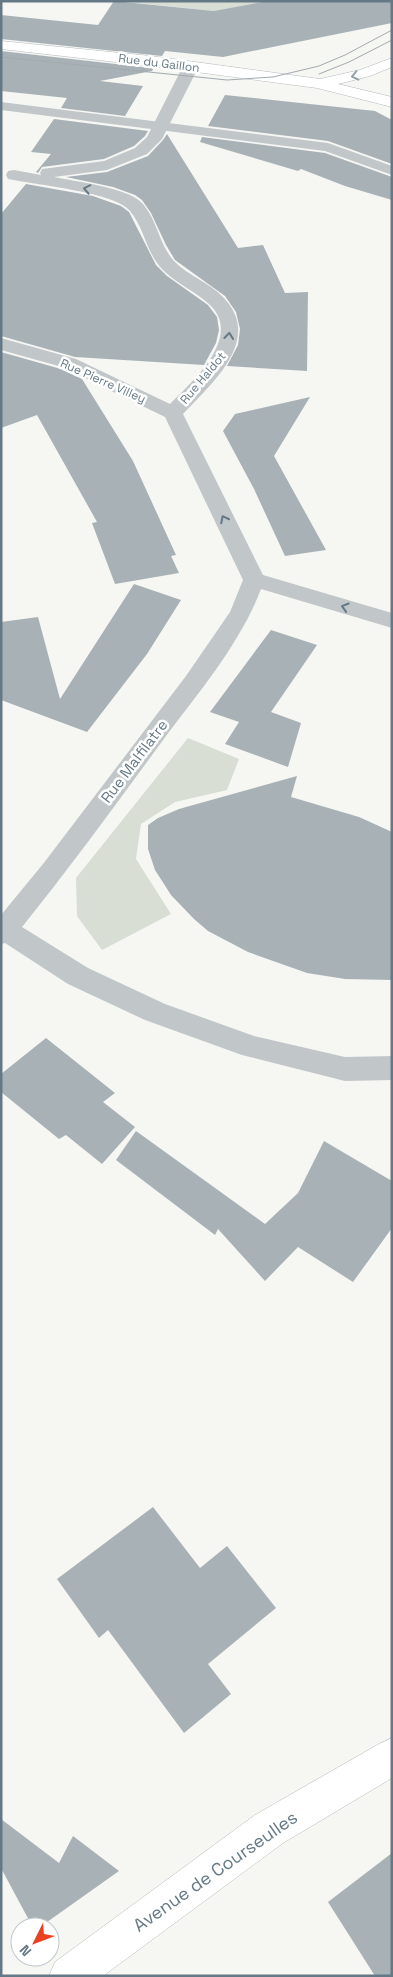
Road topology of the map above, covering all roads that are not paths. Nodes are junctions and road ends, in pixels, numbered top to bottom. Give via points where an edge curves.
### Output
1 (1, 46) edge
2 (392, 62) edge
3 (191, 66) junction
4 (317, 83) junction
5 (392, 102) edge
6 (1, 106) edge
7 (161, 125) junction
8 (392, 171) edge
9 (8, 176) edge
10 (1, 344) edge
11 (173, 413) junction
12 (254, 580) junction
13 (392, 621) edge
14 (3, 930) edge
15 (392, 1068) edge
16 (392, 1757) edge
17 (69, 1976) edge

1 - 3 main road, Rue du Gaillon
2 -> 4 main road, Rue du Gaillon via 365,74
3 - 4 main road, Rue du Gaillon
3 - 7 street
4 - 5 main road, Rue du Gaillon
6 - 7 lane
7 - 8 lane via 328,148
7 - 9 street via 154,139 141,152 107,165
11 -> 9 street, Rue Haldot via 227,349 230,335 227,312 168,265 156,249 134,203 112,194
10 - 11 street, Rue Pierre Villey via 70,363
12 -> 11 street, Rue Haldot
13 -> 12 street
12 - 14 street, Rue Malfilatre via 241,613 194,682 52,871
14 - 15 street via 78,976 155,1012 252,1047 345,1069
16 - 17 main road, Avenue de Courseulles via 269,1829

